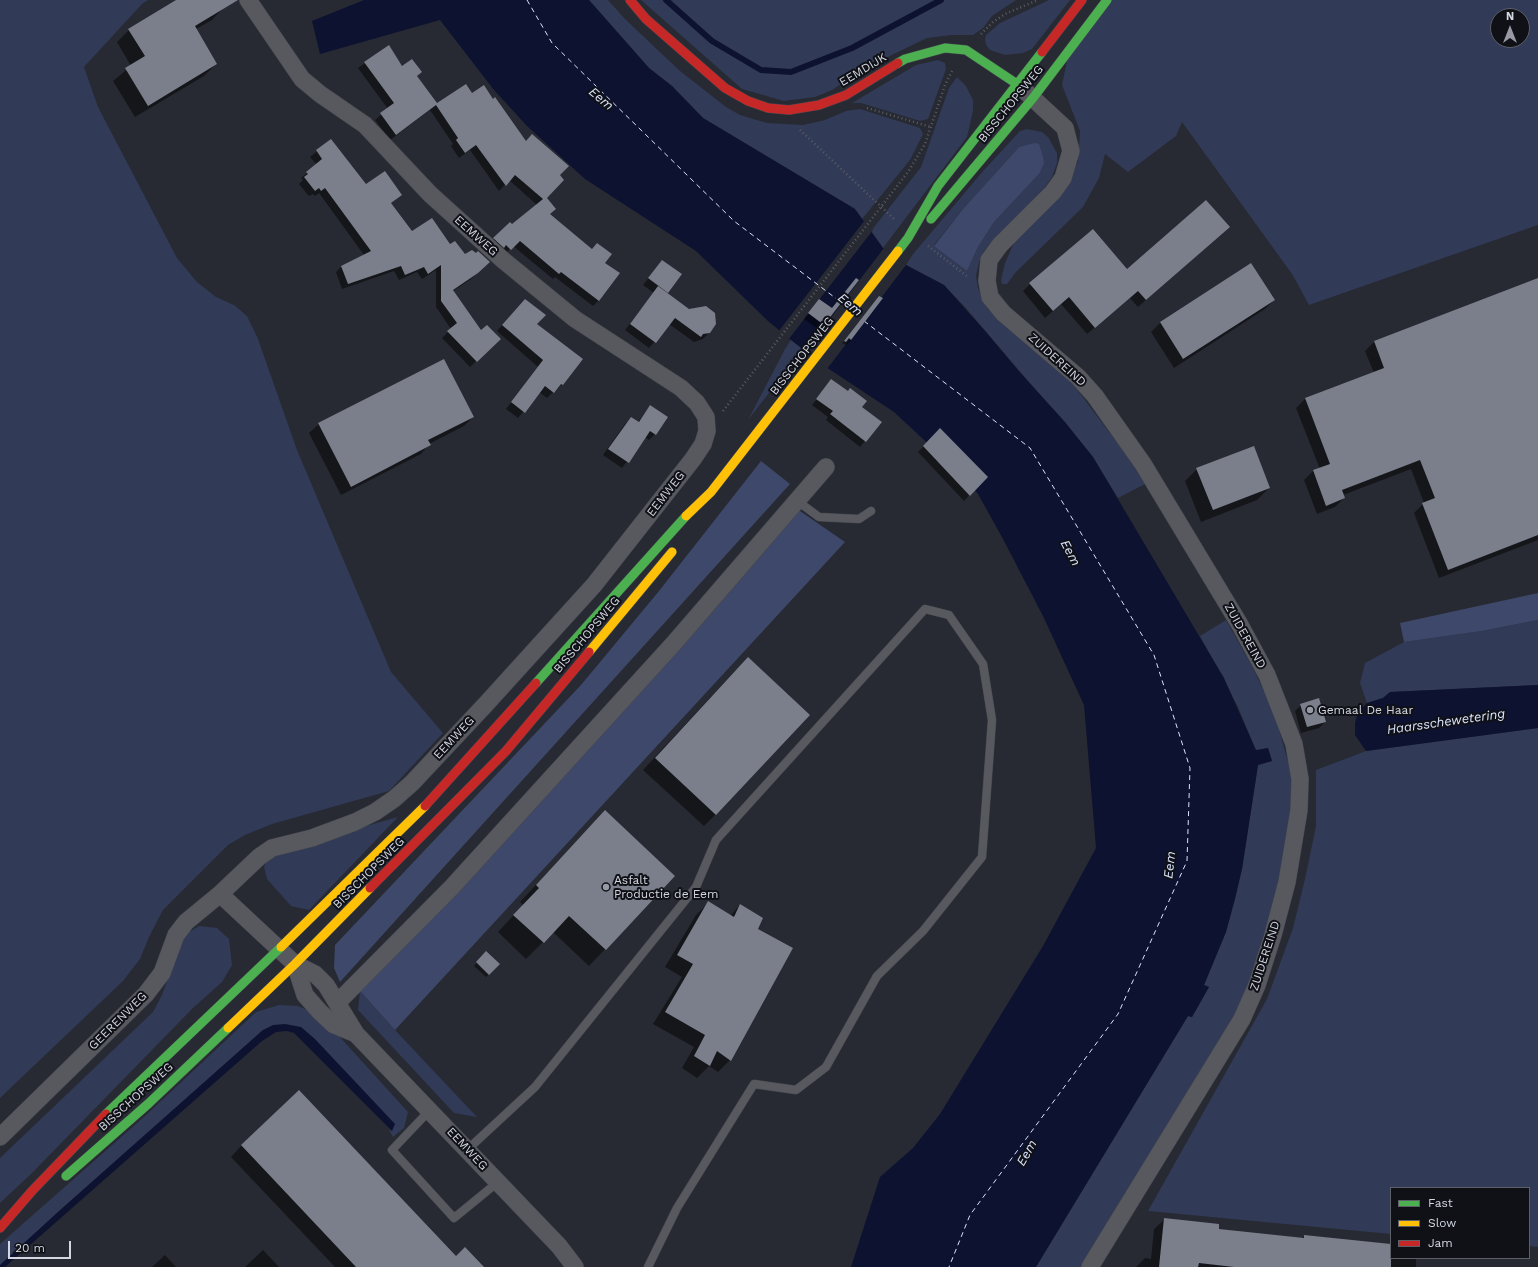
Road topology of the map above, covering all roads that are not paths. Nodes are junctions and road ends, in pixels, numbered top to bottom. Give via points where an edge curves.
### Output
1 (248, 0) edge
2 (630, 0) edge
3 (1082, 0) edge
4 (1106, 0) edge
5 (1017, 84) junction
6 (1033, 98) junction
7 (910, 236) junction
8 (826, 467) dead end
9 (711, 492) junction
10 (796, 500) junction
11 (871, 511) dead end
12 (700, 518) dead end
13 (680, 542) dead end
14 (220, 894) junction
15 (279, 950) junction
16 (295, 964) junction
17 (337, 1003) junction
18 (356, 1034) junction
19 (430, 1110) junction
20 (0, 1137) edge
21 (467, 1150) junction
22 (61, 1181) dead end
23 (498, 1182) junction
24 (28, 1209) dead end
25 (0, 1229) edge
26 (574, 1267) edge
27 (648, 1267) edge
28 (1090, 1267) edge

1 - 14 street, EEMWEG via 302,79 365,125 430,194 503,260 575,319 681,388 698,403 706,417 707,431 704,444 594,585 412,783 394,799 355,822 312,838 272,848
2 - 5 main road, EEMDIJK via 646,19 725,88 748,101 774,109 790,110 819,105 846,95 905,59 945,48 966,50
3 - 5 main road, BISSCHOPSWEG
4 - 6 main road, BISSCHOPSWEG
5 - 6 street, ZUIDEREIND
5 - 7 main road, BISSCHOPSWEG via 938,186
6 - 7 main road, BISSCHOPSWEG via 924,228
6 - 28 street, ZUIDEREIND via 1065,128 1071,151 1059,182 989,260 986,271 990,297 1003,313 1078,377 1095,396 1144,464 1267,675 1294,744 1299,769 1299,810 1287,882 1257,985 1235,1033
7 - 9 main road, BISSCHOPSWEG
8 - 10 street
9 - 12 main road, BISSCHOPSWEG
9 - 15 main road, BISSCHOPSWEG via 691,510 414,819
10 - 11 lane via 819,517 858,519
10 - 17 street via 675,642 452,887
13 - 16 main road, BISSCHOPSWEG via 506,751
14 - 15 street, EEMWEG
14 - 20 street, GEERENWEG via 186,922 176,935 162,973 146,994
15 - 16 street, EEMWEG
15 - 25 main road, BISSCHOPSWEG via 108,1112 32,1191
16 - 17 street, EEMWEG via 315,974 326,985
16 - 18 street, EEMWEG via 305,995 334,1025
16 - 22 main road, BISSCHOPSWEG via 148,1104
17 - 18 street, EEMWEG
18 - 19 street, EEMWEG
19 - 21 street, EEMWEG
19 - 23 lane via 392,1150 454,1218
21 - 23 street, EEMWEG
21 - 27 lane via 535,1087 696,887 716,840 925,609 949,615 983,664 992,720 982,857 923,931 877,976 826,1067 796,1090 754,1084 677,1208
23 - 26 street, EEMWEG via 558,1246
24 - 25 main road, BISSCHOPSWEG

